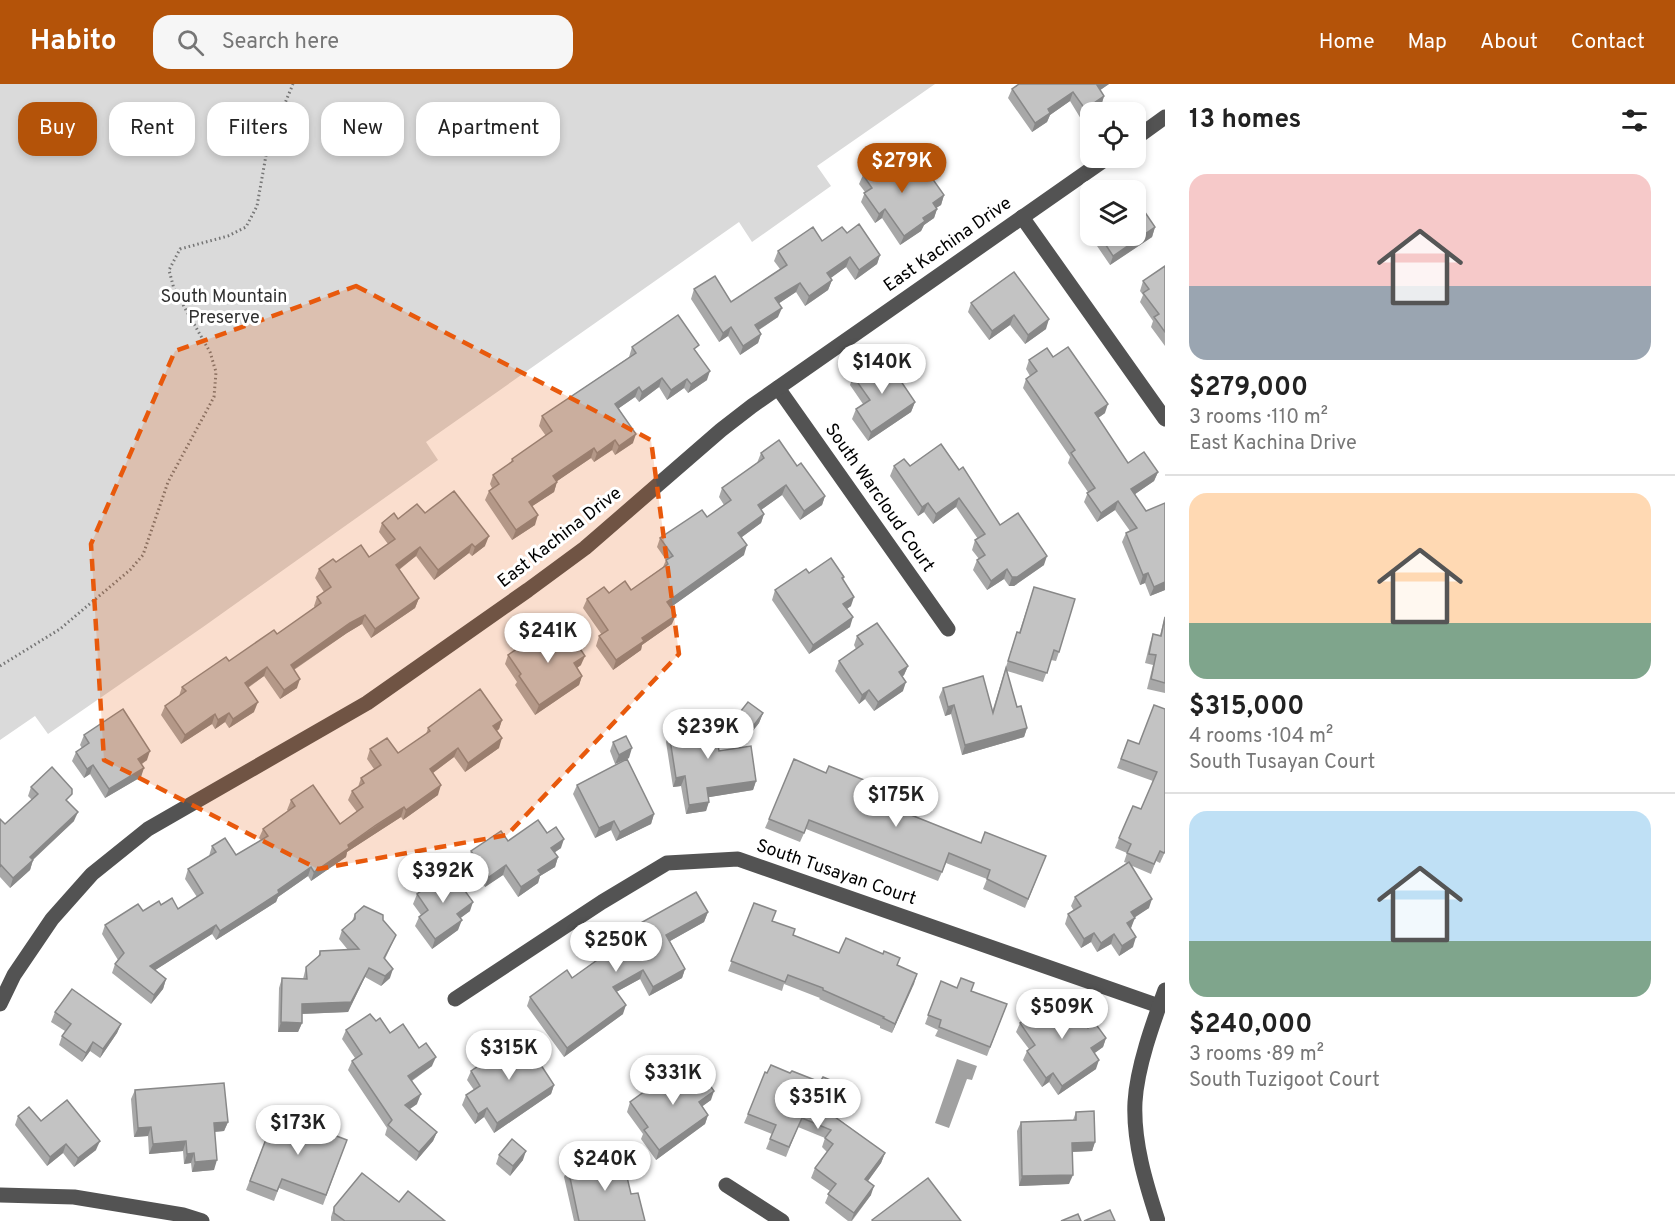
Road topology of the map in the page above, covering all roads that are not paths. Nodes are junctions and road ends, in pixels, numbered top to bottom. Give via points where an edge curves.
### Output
1 (1165, 117) edge
2 (1146, 131) edge
3 (1093, 168) edge
4 (1022, 217) junction
5 (778, 388) junction
6 (1165, 419) edge
7 (948, 629) dead end
8 (1165, 990) edge
9 (455, 999) dead end
10 (0, 1004) edge
11 (1159, 1006) junction
12 (726, 1185) dead end
13 (0, 1195) edge
14 (202, 1221) edge
15 (782, 1221) edge
16 (1158, 1221) edge

1 - 2 street
3 - 4 street, East Kachina Drive
4 - 5 street, East Kachina Drive
4 - 6 street
5 - 7 street, South Warcloud Court
5 - 10 street, East Kachina Drive via 721,430 585,548 452,644 367,703 148,829 92,873 52,919 14,975
8 - 11 street
9 - 11 street, South Tusayan Court via 667,864 738,859
11 - 16 street via 1135,1102 1139,1148
12 - 15 street
13 - 14 street via 74,1197

